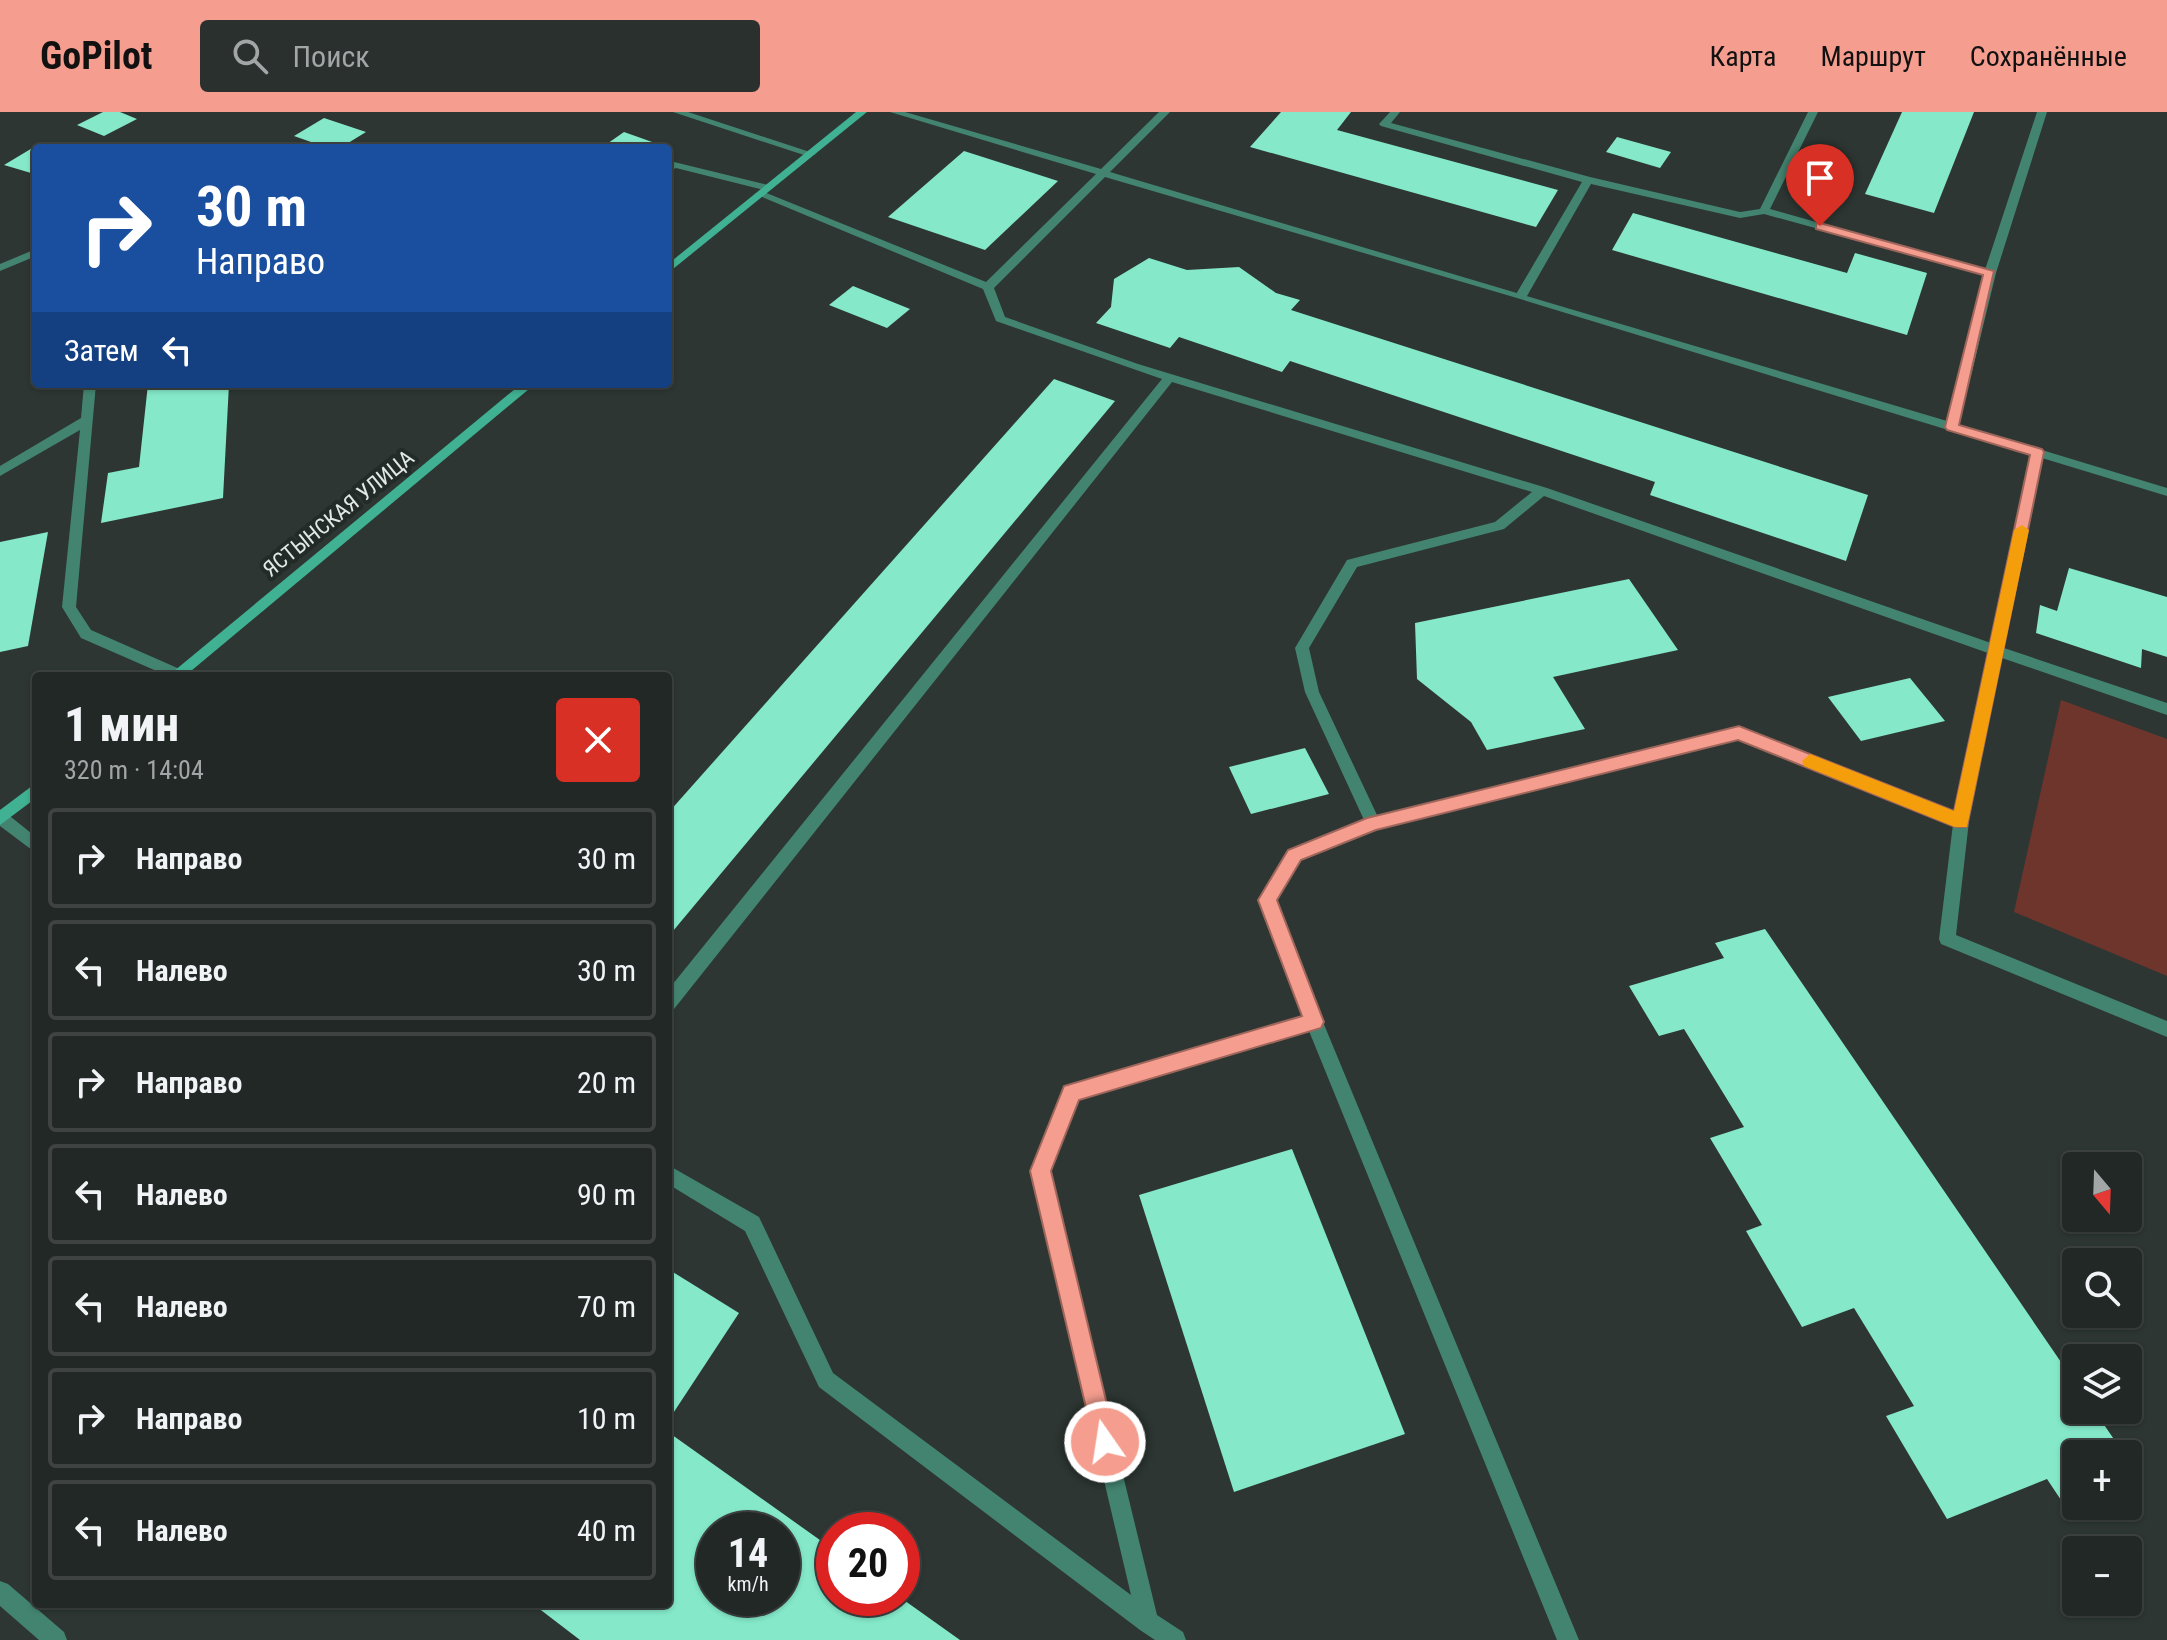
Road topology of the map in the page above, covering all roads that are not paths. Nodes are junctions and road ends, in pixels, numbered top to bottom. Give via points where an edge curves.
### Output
1 (678, 112) edge
2 (862, 112) edge
3 (895, 112) edge
4 (1165, 112) edge
5 (1395, 112) edge
6 (1813, 112) edge
7 (2042, 112) edge
8 (811, 154) junction
9 (672, 166) edge
10 (1101, 171) junction
11 (1588, 180) junction
12 (764, 191) junction
13 (1764, 211) junction
14 (32, 254) edge
15 (672, 267) edge
16 (0, 268) edge
17 (1990, 273) junction
18 (988, 287) junction
19 (1521, 296) junction
20 (1169, 378) junction
21 (89, 388) edge
22 (524, 388) edge
23 (85, 421) junction
24 (1952, 427) junction
25 (2037, 452) junction
26 (0, 472) edge
27 (1542, 491) junction
28 (2167, 492) edge
29 (1998, 653) junction
30 (169, 672) edge
31 (180, 672) edge
32 (2167, 709) edge
33 (32, 792) edge
34 (1, 818) edge
35 (1961, 821) junction
36 (1373, 823) junction
37 (32, 843) edge
38 (672, 998) edge
39 (1314, 1022) junction
40 (2167, 1029) edge
41 (672, 1176) edge
42 (0, 1592) edge
43 (1148, 1622) junction
44 (56, 1640) edge
45 (1175, 1640) edge
46 (1568, 1640) edge

1 - 8 street
2 - 8 main road
3 - 10 street
4 - 10 street
5 - 11 street via 1384,124
6 - 13 street
7 - 17 street
8 - 12 main road
9 - 12 street
10 - 18 street
10 - 19 street
11 - 13 street via 1740,215
11 - 19 street
12 - 15 main road
12 - 18 street
13 - 17 street
14 - 16 street
17 - 24 street
18 - 20 street via 1000,319
19 - 24 street
20 - 27 street
20 - 38 street
21 - 23 street
22 - 31 main road, ЯСТЫНСКАЯ УЛИЦА
23 - 26 street
23 - 30 street via 69,607 86,634
24 - 25 street
25 - 28 street
25 - 29 street
27 - 29 street
27 - 36 street via 1499,526 1352,563 1302,648 1312,692
29 - 32 street
29 - 35 street
33 - 34 main road
34 - 37 street
35 - 36 street via 1739,733
35 - 40 street via 1947,939
36 - 39 street via 1294,855 1267,900
39 - 43 street via 1072,1092 1040,1171
39 - 46 street
41 - 43 street via 752,1224 826,1380
42 - 44 street
43 - 45 street

